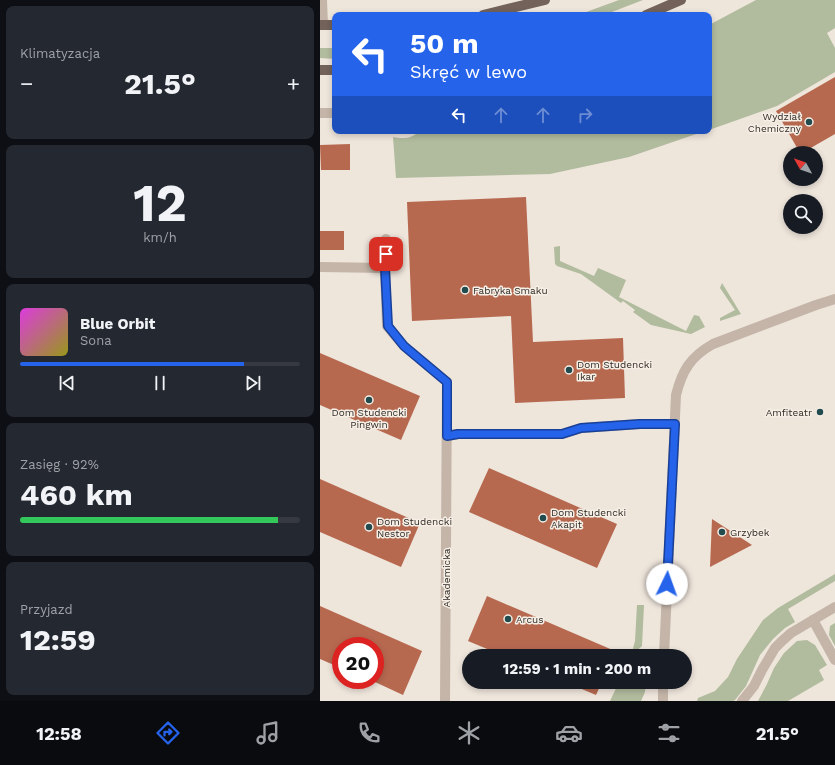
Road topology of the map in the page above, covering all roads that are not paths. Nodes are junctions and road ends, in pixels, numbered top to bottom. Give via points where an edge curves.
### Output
1 (322, 0) edge
2 (546, 0) edge
3 (681, 0) edge
4 (496, 12) edge
5 (653, 12) edge
6 (322, 25) edge
7 (320, 70) edge
8 (332, 70) edge
9 (320, 113) edge
10 (332, 113) edge
11 (386, 239) dead end
12 (320, 267) edge
13 (385, 268) junction
14 (835, 299) edge
15 (675, 424) junction
16 (447, 436) junction
17 (835, 607) edge
18 (813, 620) junction
19 (664, 649) edge
20 (835, 660) edge
21 (663, 689) edge
22 (445, 701) edge
23 (663, 701) edge
24 (742, 701) edge

1 - 6 street
2 - 4 main road
3 - 5 main road
7 - 8 main road
9 - 10 street
11 - 13 street
12 - 13 street
13 - 16 street, Akademicka via 388,326 404,346 447,382
14 - 15 street via 713,344 698,353 687,366 680,382 676,395
15 - 16 street via 581,428 562,434
15 - 19 street
16 - 22 street, Akademicka
17 - 18 street
18 - 20 street
18 - 24 street via 791,633 775,648 754,686
21 - 23 street

